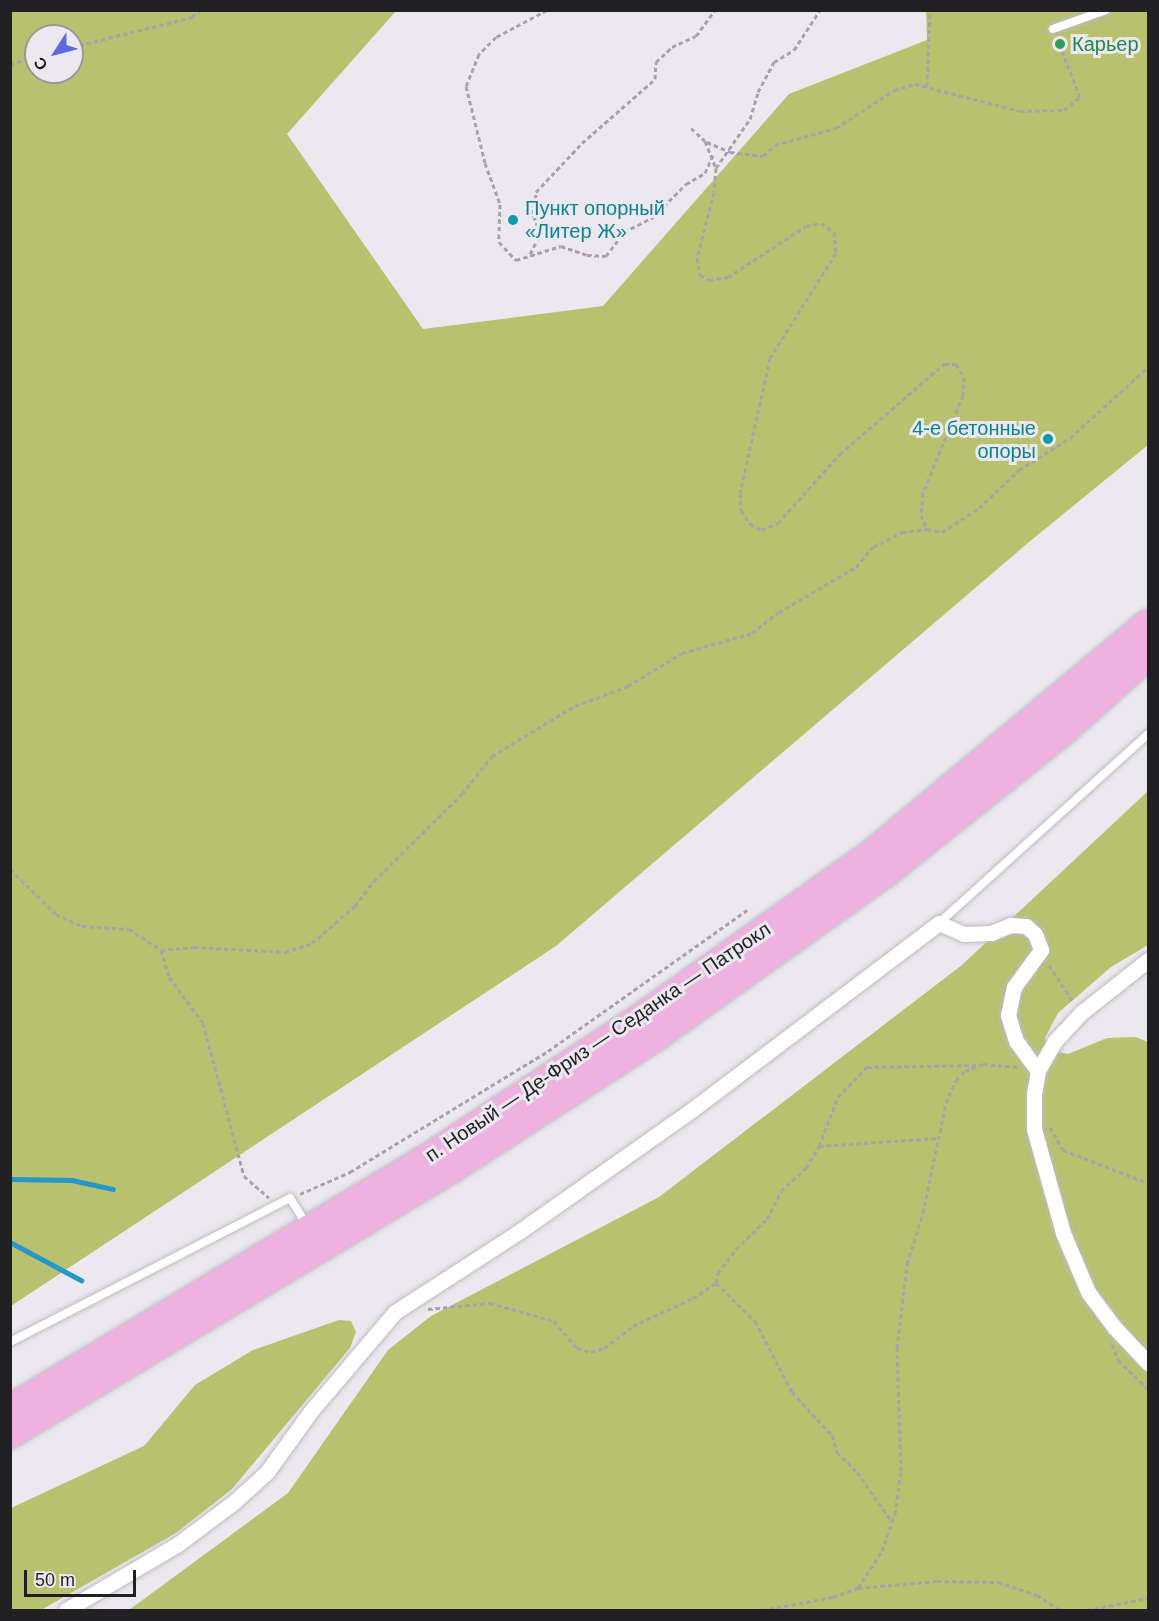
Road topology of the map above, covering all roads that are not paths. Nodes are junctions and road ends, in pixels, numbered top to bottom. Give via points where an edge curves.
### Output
1 (1106, 10) edge
2 (1053, 29) road end
3 (1149, 624) edge
4 (1149, 655) edge
5 (1149, 734) edge
6 (939, 923) junction
7 (1149, 960) edge
8 (1038, 1071) junction
9 (305, 1222) dead end
10 (10, 1342) edge
11 (1149, 1363) edge
12 (10, 1408) edge
13 (10, 1434) edge
14 (66, 1611) edge

1 - 2 lane
3 - 12 highway, п. Новый — Де-Фриз — Седанка — Патрокл via 872,854 641,1018 437,1152
4 - 13 highway, п. Новый — Де-Фриз — Седанка — Патрокл via 1063,731 885,873 655,1037 451,1169
5 - 6 lane
6 - 8 street via 964,934 1026,926 1035,934 1041,950 1014,987 1008,1015 1016,1041
6 - 14 street via 684,1116 520,1231 394,1312 311,1411 267,1472 178,1544
7 - 8 street via 1081,1013 1055,1041
8 - 11 street via 1034,1129 1063,1233 1088,1292 1114,1328
9 - 10 lane via 290,1198

